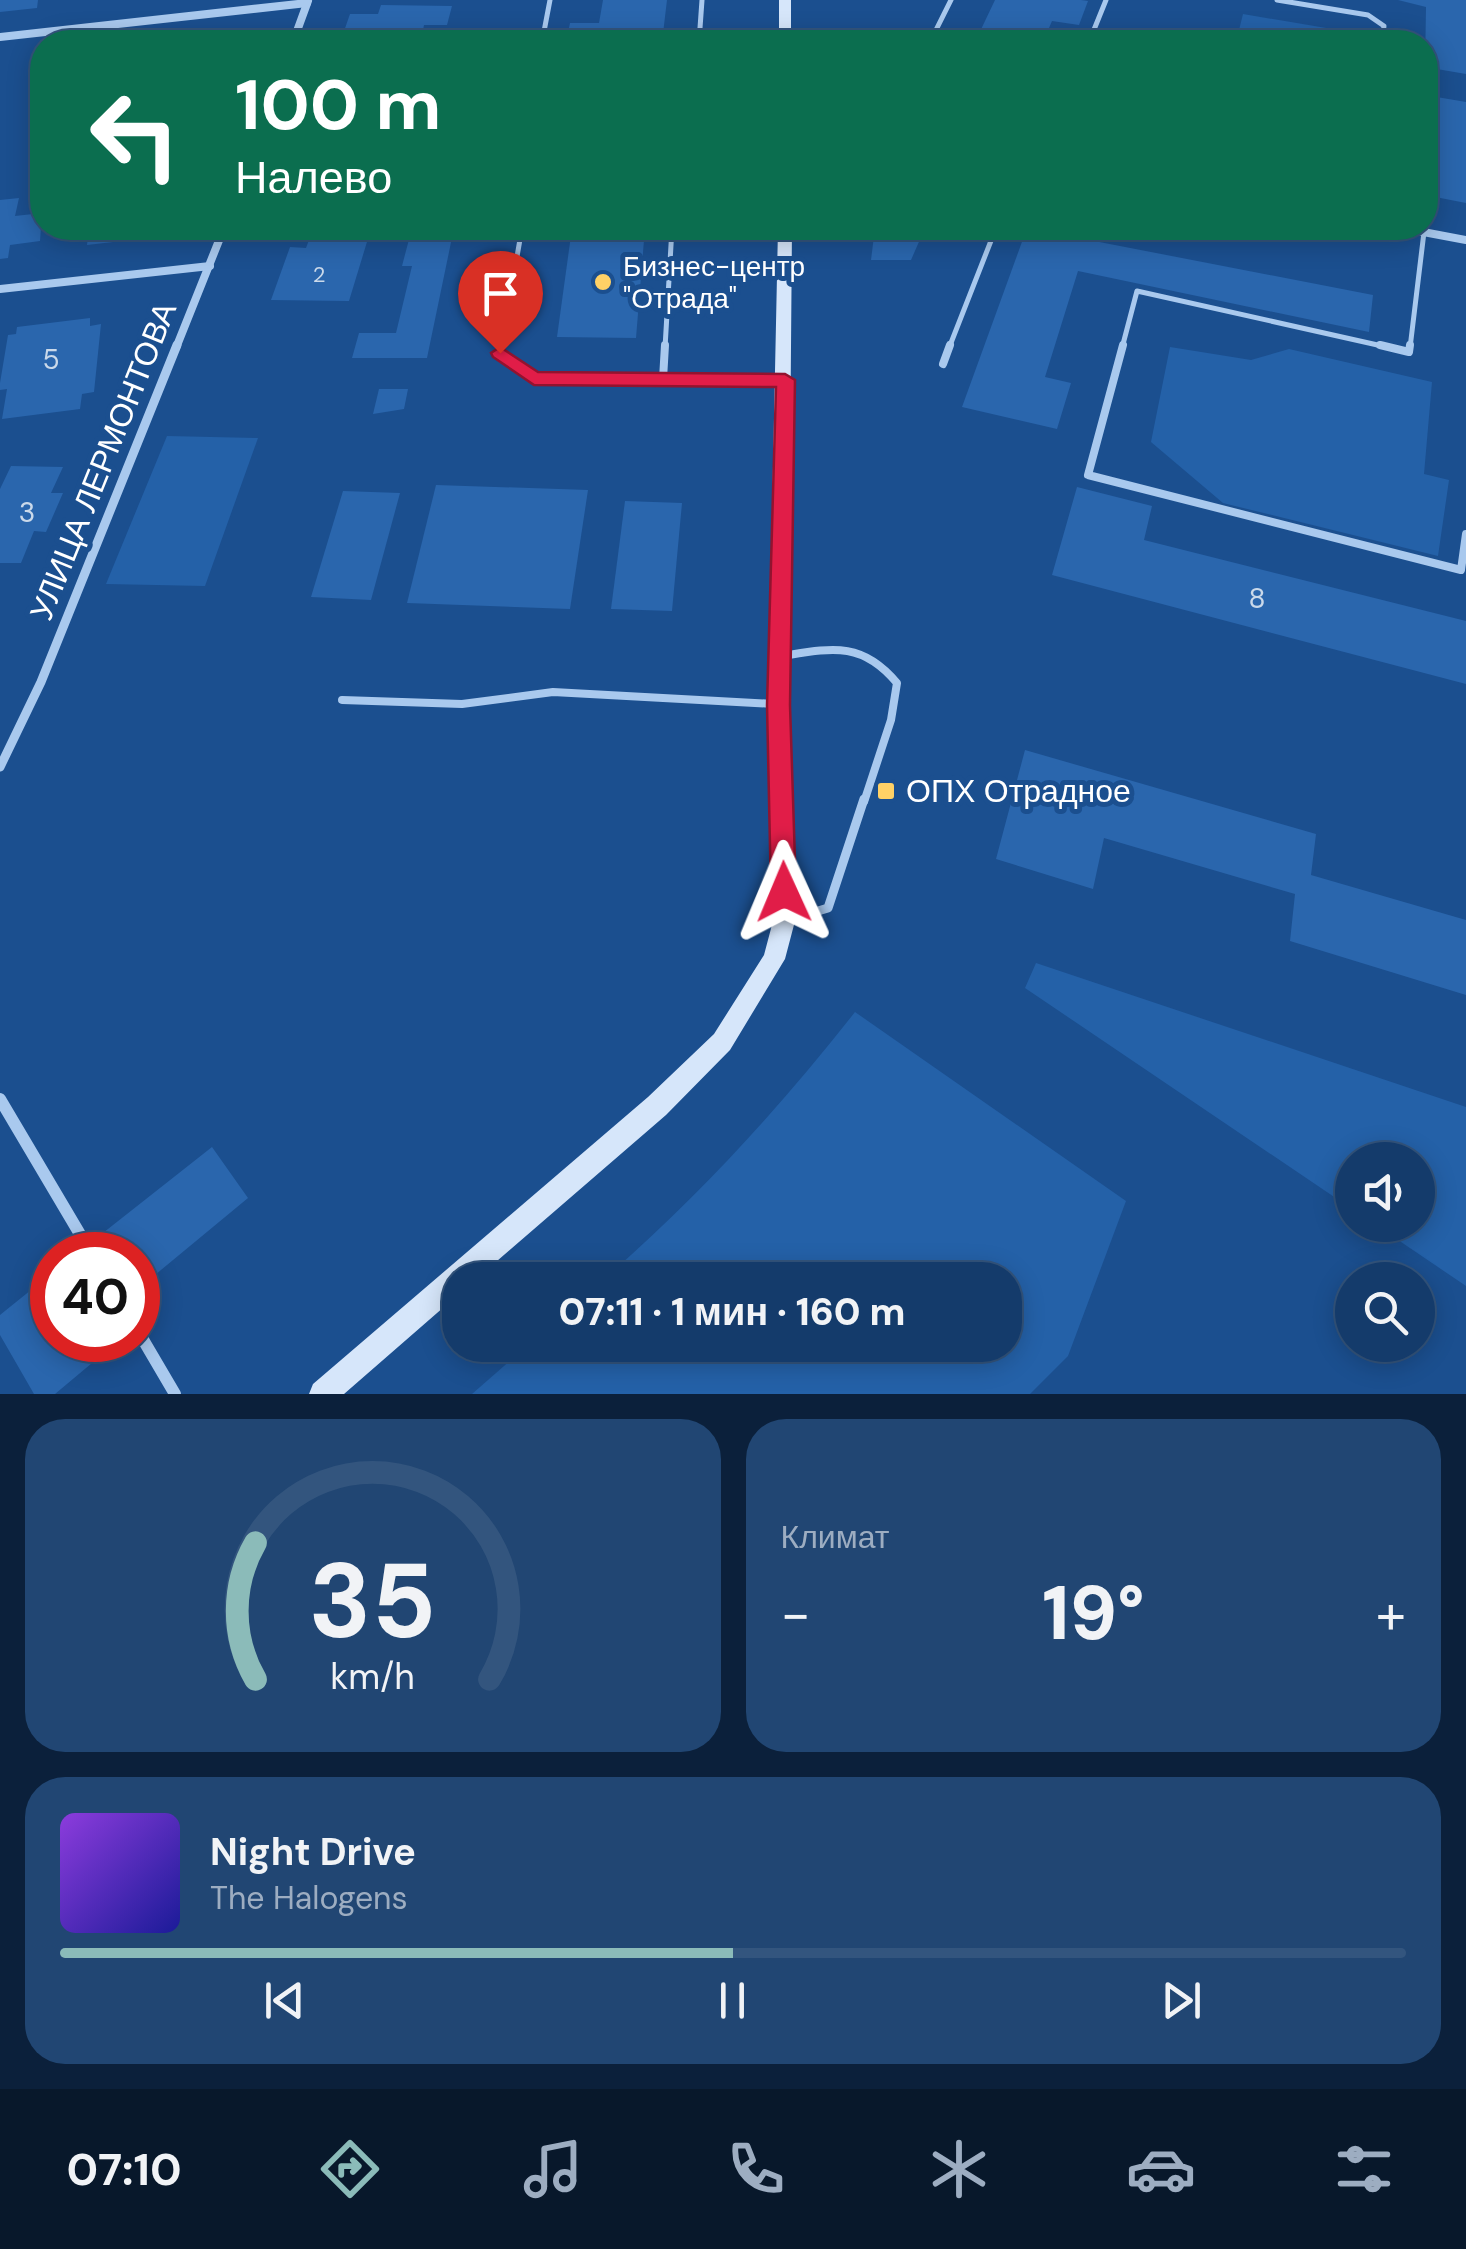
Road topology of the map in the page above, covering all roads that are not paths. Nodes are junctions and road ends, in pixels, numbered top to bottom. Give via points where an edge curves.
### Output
1 (550, 0) edge
2 (702, 0) edge
3 (785, 0) edge
4 (952, 0) edge
5 (1106, 0) edge
6 (1277, 0) edge
7 (308, 2) edge
8 (68, 30) edge
9 (298, 30) edge
10 (544, 30) edge
11 (700, 30) edge
12 (784, 30) edge
13 (936, 30) edge
14 (1095, 30) edge
15 (1384, 30) edge
16 (30, 34) edge
17 (0, 38) edge
18 (1438, 235) edge
19 (220, 240) edge
20 (520, 240) edge
21 (671, 240) edge
22 (785, 240) edge
23 (991, 240) edge
24 (1423, 240) edge
25 (1466, 240) edge
26 (210, 266) junction
27 (0, 289) edge
28 (943, 364) dead end
29 (663, 380) junction
30 (785, 380) junction
31 (1466, 534) edge
32 (780, 656) junction
33 (342, 700) dead end
34 (778, 705) junction
35 (0, 767) edge
36 (784, 921) junction
37 (0, 1099) edge
38 (79, 1232) edge
39 (156, 1362) edge
40 (175, 1394) edge
41 (323, 1394) edge

1 - 10 lane
2 - 11 lane
3 - 12 street
4 - 13 lane
5 - 14 lane
6 - 15 lane via 1368,15
7 - 8 street
7 - 9 street
16 - 17 street
18 - 25 street
19 - 26 street, УЛИЦА ЛЕРМОНТОВА
20 - 29 lane via 500,353 534,378
21 - 29 lane
22 - 30 street
23 - 28 lane
24 - 31 lane via 1409,352 1137,291 1088,475 1461,570
26 - 27 street
26 - 35 street, УЛИЦА ЛЕРМОНТОВА
29 - 30 lane
30 - 32 street
32 - 34 street
32 - 36 lane via 830,648 865,652 897,684 828,908
33 - 34 lane via 462,704 553,692
34 - 36 street
36 - 41 street via 774,959 722,1042 658,1106
37 - 38 street
39 - 40 street

